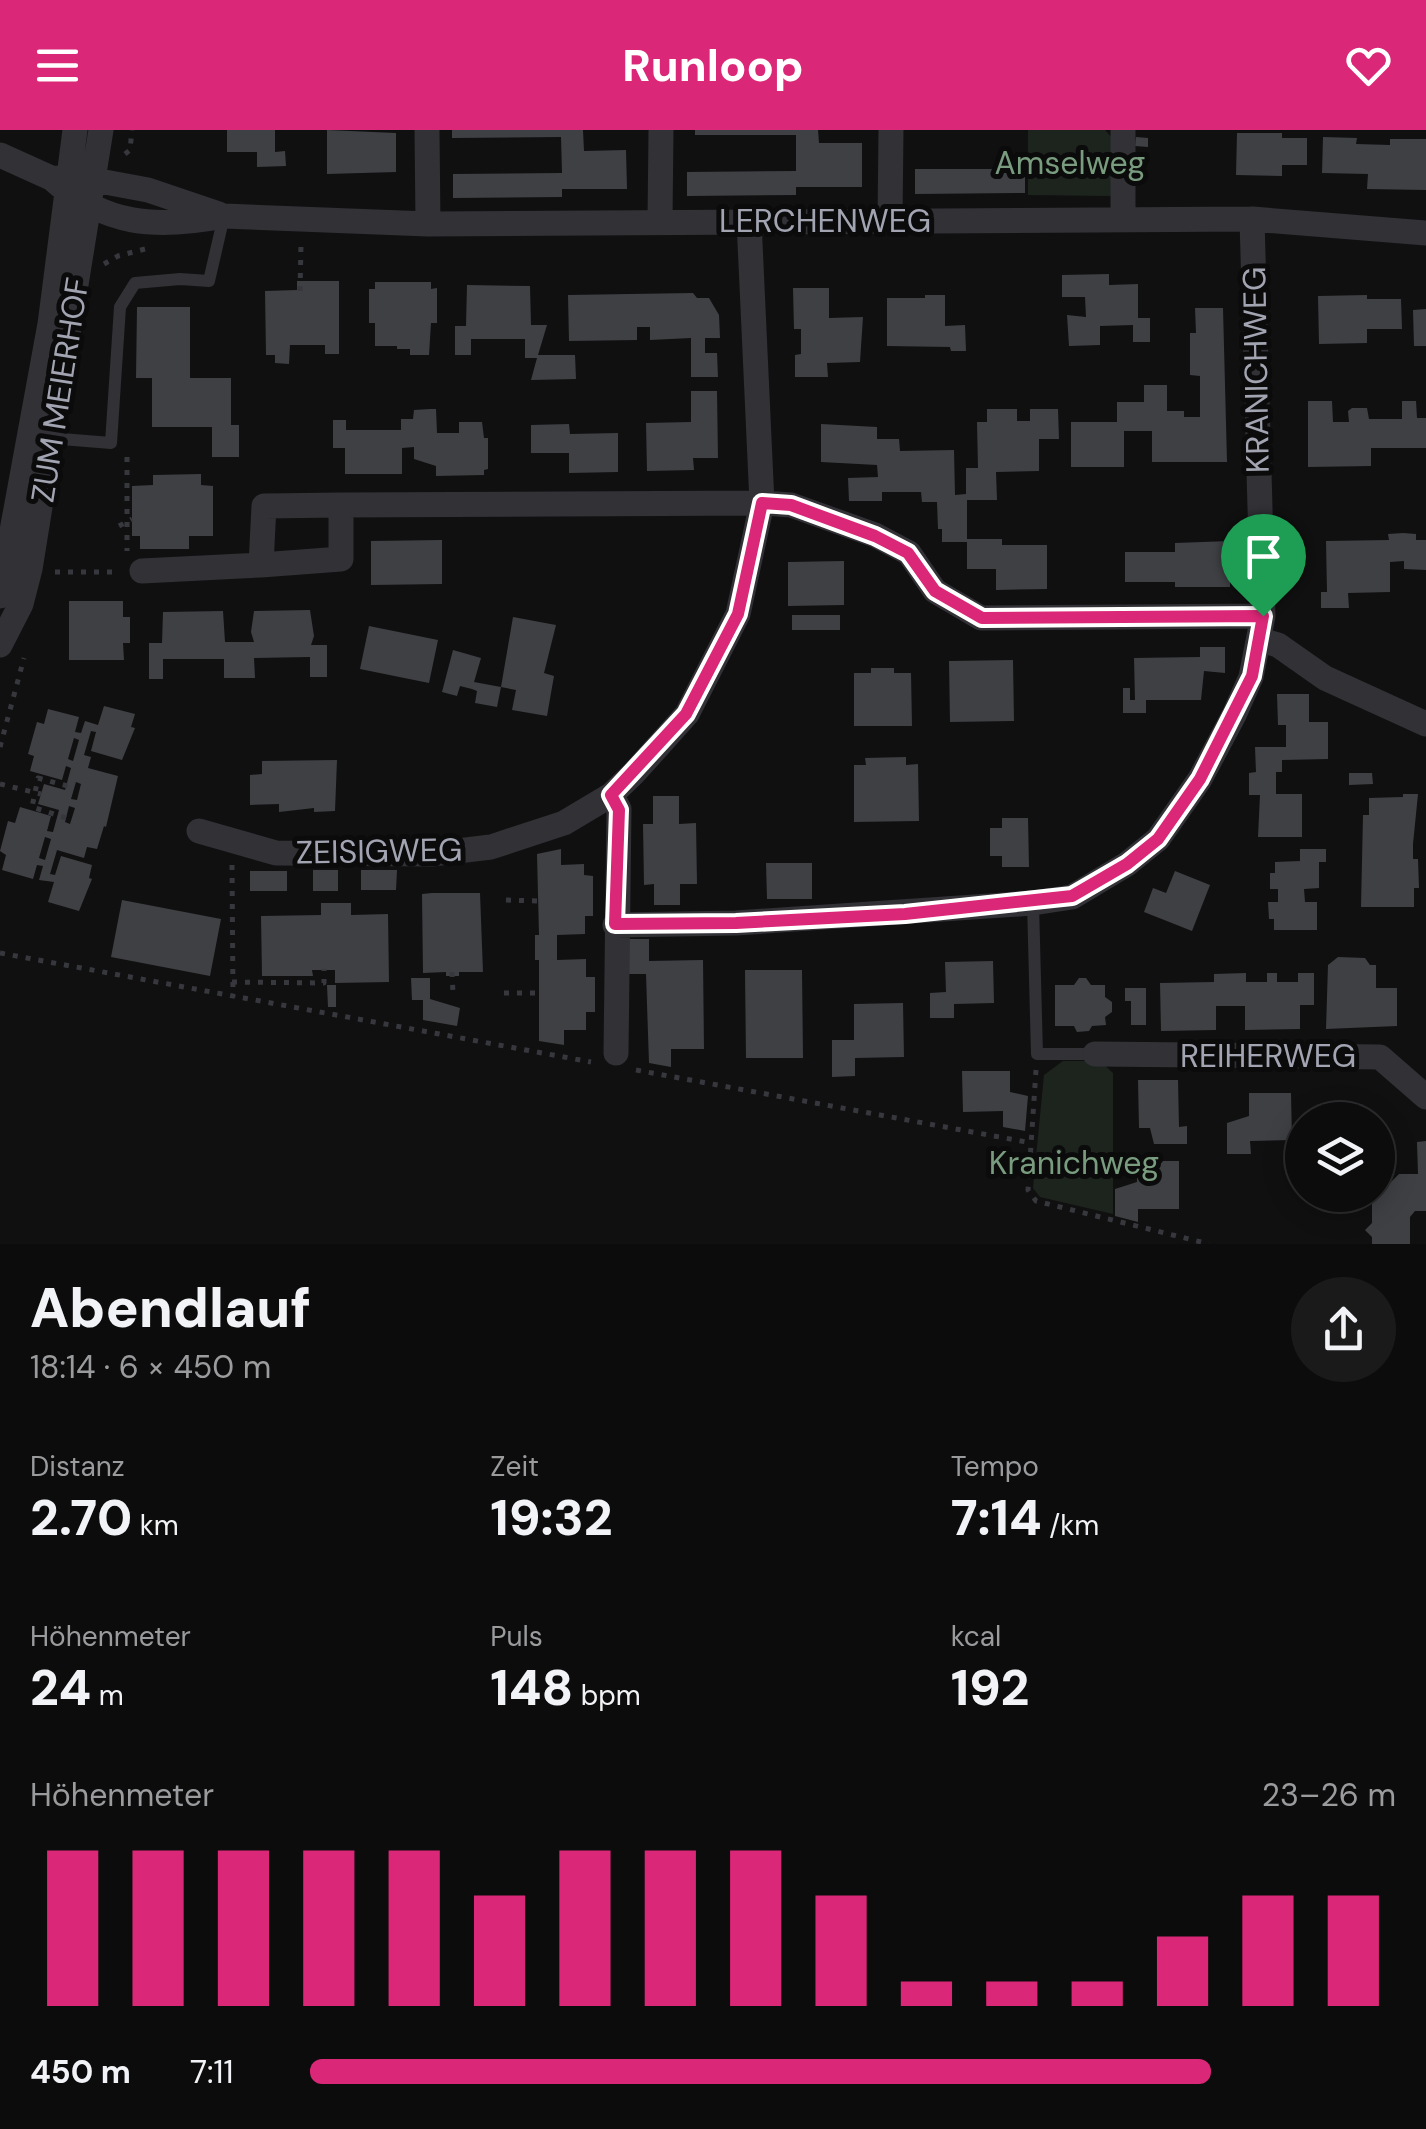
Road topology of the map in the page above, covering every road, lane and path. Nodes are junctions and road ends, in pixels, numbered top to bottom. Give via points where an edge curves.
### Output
1 (74, 130) edge
2 (101, 130) edge
3 (132, 130) edge
4 (427, 130) edge
5 (660, 130) edge
6 (891, 130) edge
7 (1124, 130) edge
8 (130, 150) dead end
9 (0, 155) edge
10 (74, 187) junction
11 (224, 216) junction
12 (302, 219) junction
13 (1123, 219) junction
14 (890, 220) junction
15 (1252, 220) junction
16 (660, 221) junction
17 (749, 222) junction
18 (428, 224) junction
19 (1426, 233) edge
20 (300, 290) dead end
21 (42, 437) junction
22 (126, 444) dead end
23 (22, 490) edge
24 (762, 503) junction
25 (341, 504) junction
26 (130, 519) junction
27 (118, 526) dead end
28 (261, 565) junction
29 (44, 570) dead end
30 (135, 571) junction
31 (0, 596) edge
32 (1261, 628) junction
33 (0, 645) edge
34 (1426, 724) edge
35 (0, 784) edge
36 (75, 788) dead end
37 (38, 793) junction
38 (611, 795) junction
39 (66, 818) dead end
40 (199, 831) dead end
41 (232, 840) junction
42 (506, 900) dead end
43 (538, 901) dead end
44 (1033, 903) junction
45 (615, 924) junction
46 (0, 953) edge
47 (324, 970) dead end
48 (452, 972) dead end
49 (232, 982) junction
50 (504, 993) dead end
51 (539, 993) dead end
52 (452, 994) dead end
53 (232, 997) junction
54 (1037, 1054) junction
55 (1095, 1054) joint
56 (615, 1062) junction
57 (1426, 1097) edge
58 (1032, 1143) junction
59 (1209, 1244) edge

1 - 10 street, ZUM MEIERHOF
2 - 10 street, ZUM MEIERHOF
3 - 8 path
4 - 18 street
5 - 16 street
6 - 14 street
7 - 13 street
9 - 10 street, LERCHENWEG
10 - 11 street, LERCHENWEG via 116,218 157,223
10 - 21 street, ZUM MEIERHOF
11 - 12 street, LERCHENWEG
11 - 21 lane via 209,281 134,283 120,307 111,443
12 - 18 street, LERCHENWEG
12 - 20 path
13 - 14 street, LERCHENWEG
13 - 15 street, LERCHENWEG
14 - 17 street, LERCHENWEG
15 - 19 street, LERCHENWEG
15 - 32 street, KRANICHWEG
16 - 17 street, LERCHENWEG
16 - 18 street, LERCHENWEG
17 - 24 street, ZEISIGWEG
21 - 23 street, ZUM MEIERHOF
22 - 26 path
23 - 31 street, ZUM MEIERHOF
23 - 33 street, ZUM MEIERHOF via 20,604
24 - 25 street
24 - 32 street via 791,505 908,553 935,591 982,618
24 - 38 street, ZEISIGWEG via 738,614 695,698
25 - 28 street via 341,558
25 - 28 street via 264,506
26 - 27 path
26 - 30 path
28 - 30 street
29 - 30 path
32 - 34 street via 1324,678
32 - 44 street, KRANICHWEG via 1252,676 1234,716 1158,839 1072,896
35 - 37 path
36 - 37 path via 38,778
37 - 39 path via 32,807
38 - 41 street, ZEISIGWEG via 564,823 472,850 276,853
38 - 45 street via 619,810
40 - 41 street, ZEISIGWEG
41 - 49 path
42 - 43 path
44 - 45 street, KRANICHWEG via 736,923
44 - 54 lane
45 - 56 street
46 - 53 path
47 - 49 path via 324,983
48 - 52 path
49 - 53 path
50 - 51 path
53 - 56 path
54 - 55 lane
54 - 58 path
55 - 57 street, REIHERWEG via 1380,1057
56 - 58 path
58 - 59 path via 1028,1190 1036,1202

